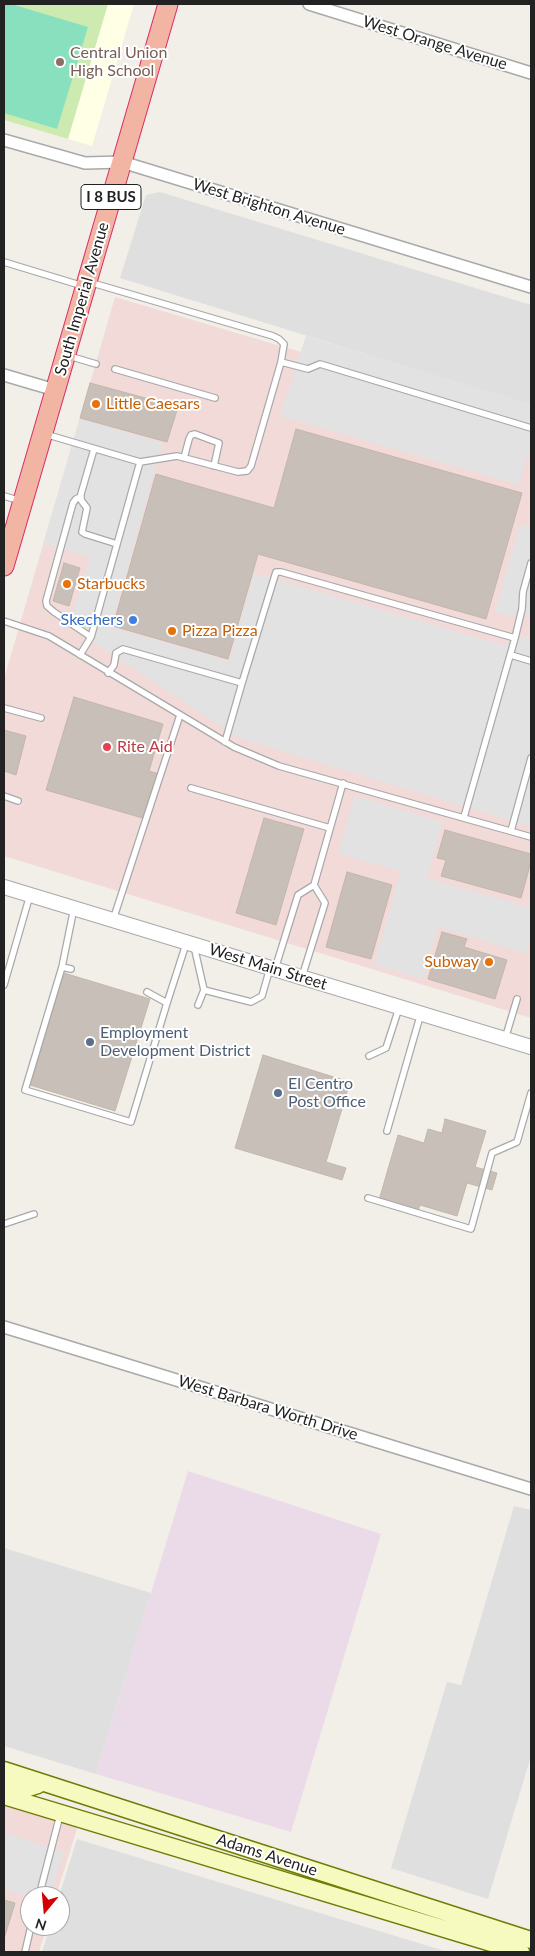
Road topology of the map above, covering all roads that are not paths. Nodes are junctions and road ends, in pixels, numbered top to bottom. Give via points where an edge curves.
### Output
1 (168, 4) edge
2 (309, 4) edge
3 (531, 73) edge
4 (4, 140) edge
5 (122, 162) junction
6 (4, 262) edge
7 (86, 284) junction
8 (531, 287) edge
9 (65, 355) junction
10 (281, 362) junction
11 (96, 364) dead end
12 (115, 370) dead end
13 (4, 375) edge
14 (55, 390) junction
15 (215, 398) dead end
16 (531, 428) edge
17 (43, 433) junction
18 (94, 449) junction
19 (184, 458) junction
20 (140, 462) junction
21 (214, 466) junction
22 (4, 496) edge
23 (80, 497) junction
24 (23, 501) junction
25 (117, 544) junction
26 (531, 563) edge
27 (4, 566) edge
28 (523, 592) junction
29 (531, 594) edge
30 (4, 621) edge
31 (91, 637) junction
32 (515, 638) junction
33 (80, 655) junction
34 (511, 655) junction
35 (531, 661) edge
36 (108, 672) junction
37 (242, 683) junction
38 (4, 708) edge
39 (180, 715) junction
40 (41, 718) dead end
41 (225, 742) junction
42 (531, 758) edge
43 (343, 783) junction
44 (191, 788) dead end
45 (4, 796) edge
46 (18, 800) dead end
47 (464, 817) junction
48 (330, 828) junction
49 (511, 831) junction
50 (531, 838) edge
51 (314, 885) junction
52 (4, 887) edge
53 (30, 894) junction
54 (74, 908) junction
55 (113, 920) junction
56 (190, 943) junction
57 (62, 966) junction
58 (273, 968) junction
59 (72, 969) dead end
60 (302, 977) junction
61 (4, 982) edge
62 (204, 990) junction
63 (147, 992) dead end
64 (517, 999) dead end
65 (168, 1003) junction
66 (198, 1005) dead end
67 (399, 1007) junction
68 (421, 1013) junction
69 (505, 1039) junction
70 (531, 1047) edge
71 (369, 1056) dead end
72 (531, 1093) edge
73 (387, 1131) dead end
74 (368, 1198) dead end
75 (34, 1214) dead end
76 (4, 1224) edge
77 (4, 1327) edge
78 (531, 1489) edge
79 (4, 1770) edge
80 (42, 1782) junction
81 (4, 1784) edge
82 (68, 1792) junction
83 (4, 1796) edge
84 (61, 1813) junction
85 (41, 1886) edge
86 (482, 1932) junction
87 (29, 1936) edge
88 (531, 1940) edge
89 (25, 1952) edge
90 (521, 1952) edge

1 - 5 highway, South Imperial Avenue / I 8 BUS
2 - 3 street, West Orange Avenue
4 - 5 street, West Brighton Avenue via 85,163
5 - 7 highway, South Imperial Avenue / I 8 BUS
5 - 8 street, West Brighton Avenue
6 - 7 lane
7 - 9 highway, South Imperial Avenue / I 8 BUS
7 - 10 lane via 273,336 284,344
9 - 11 lane
9 - 14 highway, South Imperial Avenue / I 8 BUS
10 - 16 lane via 308,369 320,364
10 - 21 lane via 251,466 247,471 238,472
12 - 15 lane
13 - 14 street
14 - 17 highway, South Imperial Avenue / I 8 BUS
17 - 18 lane
17 - 24 highway, South Imperial Avenue / I 8 BUS
18 - 20 lane
18 - 23 lane
19 - 20 lane via 174,456
19 - 21 lane
19 - 21 lane via 189,438 195,434 219,443
20 - 25 lane
22 - 24 lane
23 - 25 lane via 87,508 82,532
23 - 31 lane via 73,503 46,601 54,612
24 - 27 highway, South Imperial Avenue / I 8 BUS
25 - 31 lane
26 - 28 lane
28 - 29 lane
28 - 32 lane
30 - 33 lane via 49,636
31 - 33 lane
32 - 34 lane
32 - 37 lane via 276,572
33 - 36 lane
34 - 35 lane
34 - 47 lane
36 - 37 lane via 114,665 116,653 123,649
36 - 39 lane
37 - 41 lane
38 - 40 lane
39 - 41 lane
39 - 55 lane
41 - 43 lane via 279,766
42 - 49 lane
43 - 47 lane
43 - 48 lane
44 - 48 lane
45 - 46 lane
47 - 49 lane
48 - 51 lane
49 - 50 lane
51 - 58 lane via 298,895
51 - 60 lane via 325,903
52 - 53 street, West Main Street
53 - 54 street, West Main Street
53 - 61 lane
54 - 55 street, West Main Street
54 - 57 lane
55 - 56 street, West Main Street
56 - 58 street, West Main Street
56 - 62 lane
56 - 65 lane
57 - 59 lane
57 - 65 lane via 25,1090 130,1122
58 - 60 street, West Main Street
58 - 62 lane via 262,996 251,1002
60 - 67 street, West Main Street
62 - 66 lane
63 - 65 lane
64 - 69 lane
67 - 68 street, West Main Street
67 - 71 lane via 386,1048
68 - 69 street, West Main Street
68 - 73 lane
69 - 70 street, West Main Street
72 - 74 lane via 517,1142 492,1153 470,1229
75 - 76 lane
77 - 78 street, West Barbara Worth Drive
79 - 80 main road, Adams Avenue
80 - 81 main road via 28,1788
80 - 82 main road, Adams Avenue
82 - 84 main road
82 - 86 main road, Adams Avenue
83 - 84 main road, Adams Avenue
84 - 85 lane
84 - 86 main road, Adams Avenue
86 - 88 main road, Adams Avenue
86 - 90 main road, Adams Avenue
87 - 89 lane

